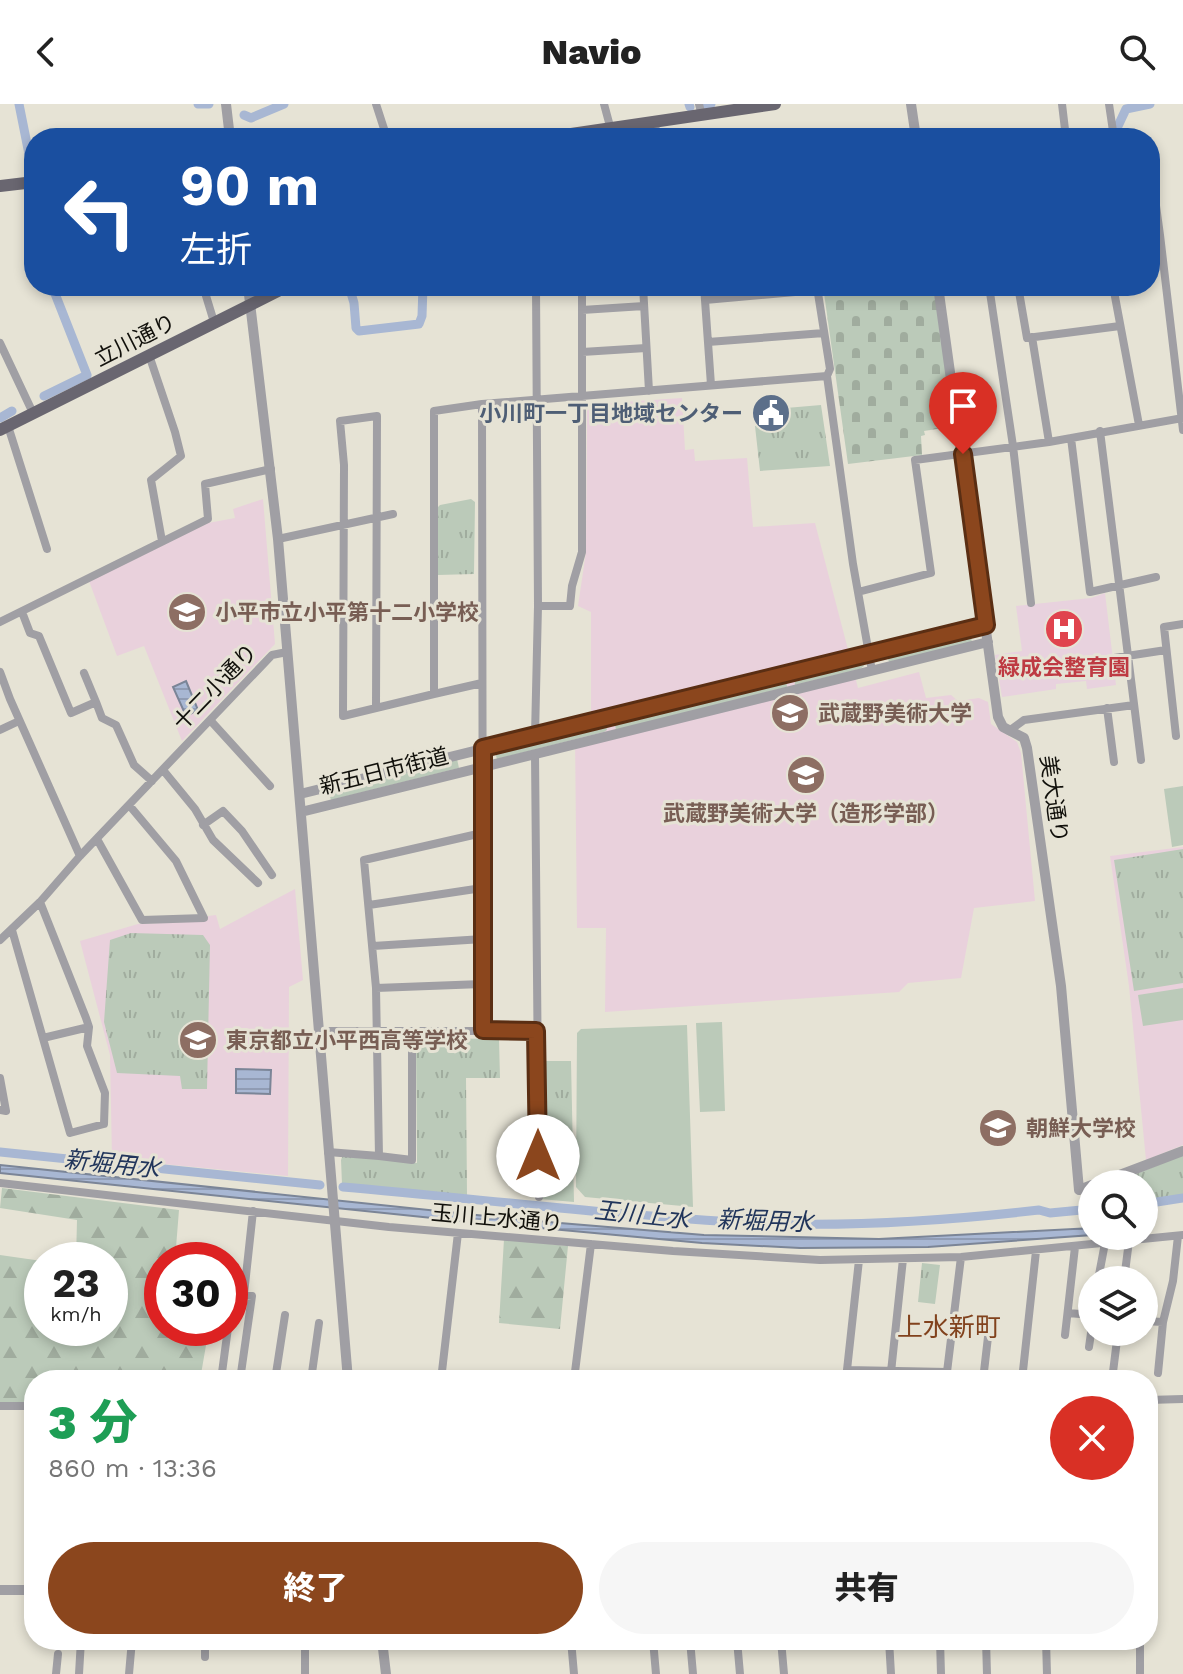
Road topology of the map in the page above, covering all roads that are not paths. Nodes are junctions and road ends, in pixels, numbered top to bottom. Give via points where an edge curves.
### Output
1 (226, 104) edge
2 (376, 104) edge
3 (604, 104) edge
4 (911, 104) edge
5 (1062, 104) edge
6 (1109, 104) edge
7 (769, 105) edge
8 (700, 110) edge
9 (655, 124) junction
10 (229, 128) edge
11 (384, 128) edge
12 (610, 128) edge
13 (626, 128) edge
14 (656, 128) edge
15 (915, 128) edge
16 (1065, 128) edge
17 (1113, 128) edge
18 (24, 183) edge
19 (0, 186) edge
20 (1160, 270) edge
21 (206, 296) edge
22 (249, 296) edge
23 (267, 296) edge
24 (536, 296) edge
25 (582, 296) edge
26 (644, 296) edge
27 (705, 296) edge
28 (742, 296) edge
29 (818, 296) edge
30 (939, 296) edge
31 (990, 296) edge
32 (1020, 296) edge
33 (1115, 296) edge
34 (705, 300) junction
35 (250, 304) junction
36 (644, 306) junction
37 (582, 310) junction
38 (214, 322) junction
39 (1120, 326) junction
40 (824, 333) junction
41 (1032, 337) junction
42 (708, 342) junction
43 (0, 343) edge
44 (646, 348) junction
45 (582, 352) junction
46 (149, 355) junction
47 (827, 376) junction
48 (711, 385) junction
49 (649, 391) junction
50 (581, 396) junction
51 (535, 398) junction
52 (482, 404) junction
53 (33, 413) junction
54 (1182, 418) edge
55 (1139, 425) junction
56 (4, 428) edge
57 (1183, 430) edge
58 (1100, 431) junction
59 (1071, 438) junction
60 (1049, 442) junction
61 (1013, 446) junction
62 (963, 454) junction
63 (271, 469) junction
64 (393, 514) dead end
65 (375, 518) junction
66 (343, 525) junction
67 (278, 539) junction
68 (162, 541) junction
69 (47, 549) dead end
70 (1156, 577) dead end
71 (1120, 584) junction
72 (858, 592) junction
73 (1031, 603) dead end
74 (538, 606) junction
75 (22, 612) junction
76 (0, 622) edge
77 (1183, 624) edge
78 (986, 625) junction
79 (988, 642) junction
80 (1166, 650) junction
81 (287, 652) junction
82 (869, 653) junction
83 (1128, 656) junction
84 (1114, 658) dead end
85 (872, 671) junction
86 (0, 672) edge
87 (84, 673) dead end
88 (482, 683) junction
89 (434, 694) junction
90 (96, 702) junction
91 (1134, 705) junction
92 (376, 707) junction
93 (1107, 708) junction
94 (603, 719) junction
95 (210, 720) junction
96 (19, 721) junction
97 (0, 730) edge
98 (1009, 731) junction
99 (535, 735) junction
100 (609, 735) junction
101 (1176, 736) dead end
102 (483, 748) junction
103 (535, 754) junction
104 (1141, 760) dead end
105 (1114, 762) dead end
106 (483, 767) junction
107 (163, 770) junction
108 (152, 781) junction
109 (270, 786) dead end
110 (300, 794) junction
111 (129, 805) junction
112 (301, 812) junction
113 (203, 825) junction
114 (482, 833) junction
115 (97, 839) junction
116 (80, 856) junction
117 (272, 875) dead end
118 (258, 883) dead end
119 (482, 888) junction
120 (40, 902) junction
121 (369, 905) junction
122 (12, 930) junction
123 (483, 939) junction
124 (0, 940) edge
125 (373, 946) junction
126 (482, 984) junction
127 (376, 988) junction
128 (89, 1027) junction
129 (483, 1030) junction
130 (318, 1031) junction
131 (378, 1031) junction
132 (412, 1031) junction
133 (536, 1031) junction
134 (43, 1038) junction
135 (0, 1078) edge
136 (0, 1110) edge
137 (1183, 1151) edge
138 (328, 1152) junction
139 (379, 1156) junction
140 (1133, 1170) edge
141 (1078, 1179) edge
142 (0, 1183) edge
143 (539, 1197) dead end
144 (253, 1211) junction
145 (333, 1216) junction
146 (458, 1233) junction
147 (1181, 1235) edge
148 (1158, 1238) edge
149 (591, 1244) junction
150 (1075, 1247) junction
151 (1078, 1247) edge
152 (1036, 1251) junction
153 (248, 1257) edge
154 (961, 1257) junction
155 (903, 1259) junction
156 (859, 1260) junction
157 (248, 1295) edge
158 (1068, 1313) junction
159 (1078, 1314) edge
160 (285, 1315) dead end
161 (248, 1322) edge
162 (1158, 1322) edge
163 (1163, 1322) junction
164 (319, 1323) dead end
165 (1065, 1335) dead end
166 (988, 1337) dead end
167 (226, 1346) edge
168 (245, 1346) edge
169 (1116, 1346) edge
170 (223, 1370) edge
171 (241, 1370) edge
172 (277, 1370) edge
173 (312, 1370) edge
174 (347, 1370) edge
175 (442, 1370) edge
176 (575, 1370) edge
177 (847, 1370) edge
178 (891, 1370) edge
179 (947, 1370) edge
180 (984, 1370) edge
181 (1023, 1370) edge
182 (1113, 1370) edge
183 (1158, 1373) dead end
184 (1183, 1399) edge
185 (1158, 1400) edge
186 (0, 1406) edge
187 (24, 1406) edge
188 (0, 1590) edge
189 (24, 1590) edge
190 (80, 1650) edge
191 (131, 1650) edge
192 (205, 1650) edge
193 (305, 1650) edge
194 (383, 1650) edge
195 (572, 1650) edge
196 (654, 1650) edge
197 (691, 1650) edge
198 (738, 1650) edge
199 (782, 1650) edge
200 (890, 1650) edge
201 (940, 1650) edge
202 (986, 1650) edge
203 (1046, 1650) edge
204 (1140, 1650) edge
205 (58, 1654) dead end
206 (205, 1657) dead end
207 (56, 1674) edge
208 (79, 1674) edge
209 (129, 1674) edge
210 (305, 1674) edge
211 (386, 1674) edge
212 (574, 1674) edge
213 (656, 1674) edge
214 (693, 1674) edge
215 (740, 1674) edge
216 (784, 1674) edge
217 (891, 1674) edge
218 (941, 1674) edge
219 (987, 1674) edge
220 (1047, 1674) edge
221 (1140, 1674) edge

1 - 10 street
2 - 11 street
3 - 12 street
4 - 15 street
5 - 16 street
6 - 17 street
7 - 8 main road
8 - 9 main road
9 - 13 main road
9 - 14 street
18 - 19 main road
20 - 54 street
21 - 38 street
22 - 35 street, 十二小通り
23 - 35 main road, 立川通り
24 - 51 street
25 - 37 street
26 - 36 street
27 - 34 street
28 - 34 street
29 - 40 street
30 - 62 street, 美大通り
31 - 61 street
32 - 41 street via 1027,338
33 - 39 street
34 - 42 street
35 - 38 main road, 立川通り
35 - 63 street, 十二小通り
36 - 37 street
36 - 44 street
37 - 45 street
38 - 46 main road, 立川通り
39 - 41 street
39 - 55 street
40 - 42 street
40 - 47 street
41 - 60 street
42 - 48 street
43 - 53 street
44 - 45 street
44 - 49 street
45 - 50 street
46 - 53 main road, 立川通り
46 - 68 street via 181,456 151,480
47 - 48 street
47 - 72 street
48 - 49 street
49 - 50 street
50 - 51 street
50 - 74 street via 582,552 570,606
51 - 52 street
51 - 74 street
52 - 88 street
52 - 89 street via 434,411
53 - 56 main road, 立川通り
54 - 55 street
54 - 57 street
55 - 58 street
56 - 69 street
58 - 59 street
58 - 71 street
59 - 60 street
59 - 71 street via 1090,592
60 - 61 street
61 - 62 street
61 - 73 street
62 - 72 street via 915,460 931,573
62 - 78 street, 美大通り
63 - 67 street, 十二小通り
63 - 68 street via 205,484 208,519
64 - 65 street
65 - 66 street
65 - 66 street via 377,416 340,421
65 - 92 street
66 - 67 street
66 - 92 street via 343,716
67 - 81 street, 十二小通り
68 - 75 street
70 - 71 street
71 - 83 street
72 - 82 street
74 - 99 street
75 - 76 street
75 - 90 street via 30,633 39,636 71,713
77 - 80 street via 1164,627
78 - 79 street, 美大通り
78 - 82 street, 新五日市街道
79 - 85 street, 新五日市街道
79 - 98 street, 美大通り via 998,717
80 - 83 street
80 - 101 street
81 - 95 street, 十二小通り via 272,655
81 - 110 street
82 - 85 street
82 - 94 street, 新五日市街道
83 - 84 street
83 - 91 street
85 - 100 street, 新五日市街道
86 - 96 street
87 - 90 street
88 - 89 street
88 - 102 street
89 - 92 street
90 - 108 street via 102,718 116,725 134,765
91 - 93 street
91 - 104 street
93 - 98 street via 1024,720
93 - 105 street
94 - 99 street, 新五日市街道
94 - 100 street via 611,727
95 - 107 street, 十二小通り
95 - 109 street
96 - 97 street
96 - 116 street
98 - 141 street, 美大通り via 1024,738 1027,748 1061,986
99 - 102 street, 新五日市街道
100 - 103 street, 新五日市街道
102 - 106 street
102 - 110 street, 新五日市街道
103 - 106 street, 新五日市街道
103 - 133 street
106 - 112 street, 新五日市街道
106 - 114 street
107 - 108 street, 十二小通り
107 - 113 street
108 - 111 street, 十二小通り
110 - 112 street
111 - 115 street, 十二小通り
111 - 115 street via 176,861 204,918 142,920
112 - 130 street
113 - 117 street via 223,811
113 - 118 street
114 - 119 street
114 - 121 street via 364,860
115 - 116 street, 十二小通り
116 - 120 street, 十二小通り
119 - 121 street
119 - 123 street
120 - 122 street, 十二小通り
120 - 128 street
121 - 125 street
122 - 124 street, 十二小通り
122 - 134 street
123 - 125 street
123 - 126 street
125 - 127 street
126 - 127 street
126 - 129 street
127 - 131 street
128 - 134 street
128 - 134 street via 87,1046 105,1093 104,1124 70,1133
129 - 132 street
129 - 133 street
130 - 131 street
130 - 138 street
131 - 132 street
131 - 139 street
132 - 139 street via 412,1160
133 - 143 street
135 - 136 street via 6,1111
137 - 140 street
138 - 139 street
138 - 145 street
142 - 144 street, 玉川上水通り
144 - 145 street, 玉川上水通り
144 - 153 street
145 - 146 street, 玉川上水通り
145 - 174 street
146 - 149 street, 玉川上水通り
146 - 175 street
147 - 148 street, 玉川上水通り
147 - 163 street
149 - 156 street, 玉川上水通り
149 - 176 street
150 - 151 street, 玉川上水通り
150 - 152 street, 玉川上水通り
150 - 158 street
152 - 154 street, 玉川上水通り
152 - 181 street
154 - 155 street, 玉川上水通り
154 - 179 street
155 - 156 street, 玉川上水通り
155 - 178 street
156 - 177 street
157 - 161 street
158 - 159 street
158 - 165 street
160 - 172 street
162 - 163 street
163 - 183 street
164 - 173 street
166 - 180 street
167 - 170 street
168 - 171 street
169 - 182 street
184 - 185 street
186 - 187 street
188 - 189 street
190 - 208 street
191 - 209 street
192 - 206 street
193 - 210 street
194 - 211 street
195 - 212 street
196 - 213 street
197 - 214 street
198 - 215 street
199 - 216 street
200 - 217 street
201 - 218 street
202 - 219 street
203 - 220 street
204 - 221 street
205 - 207 street

